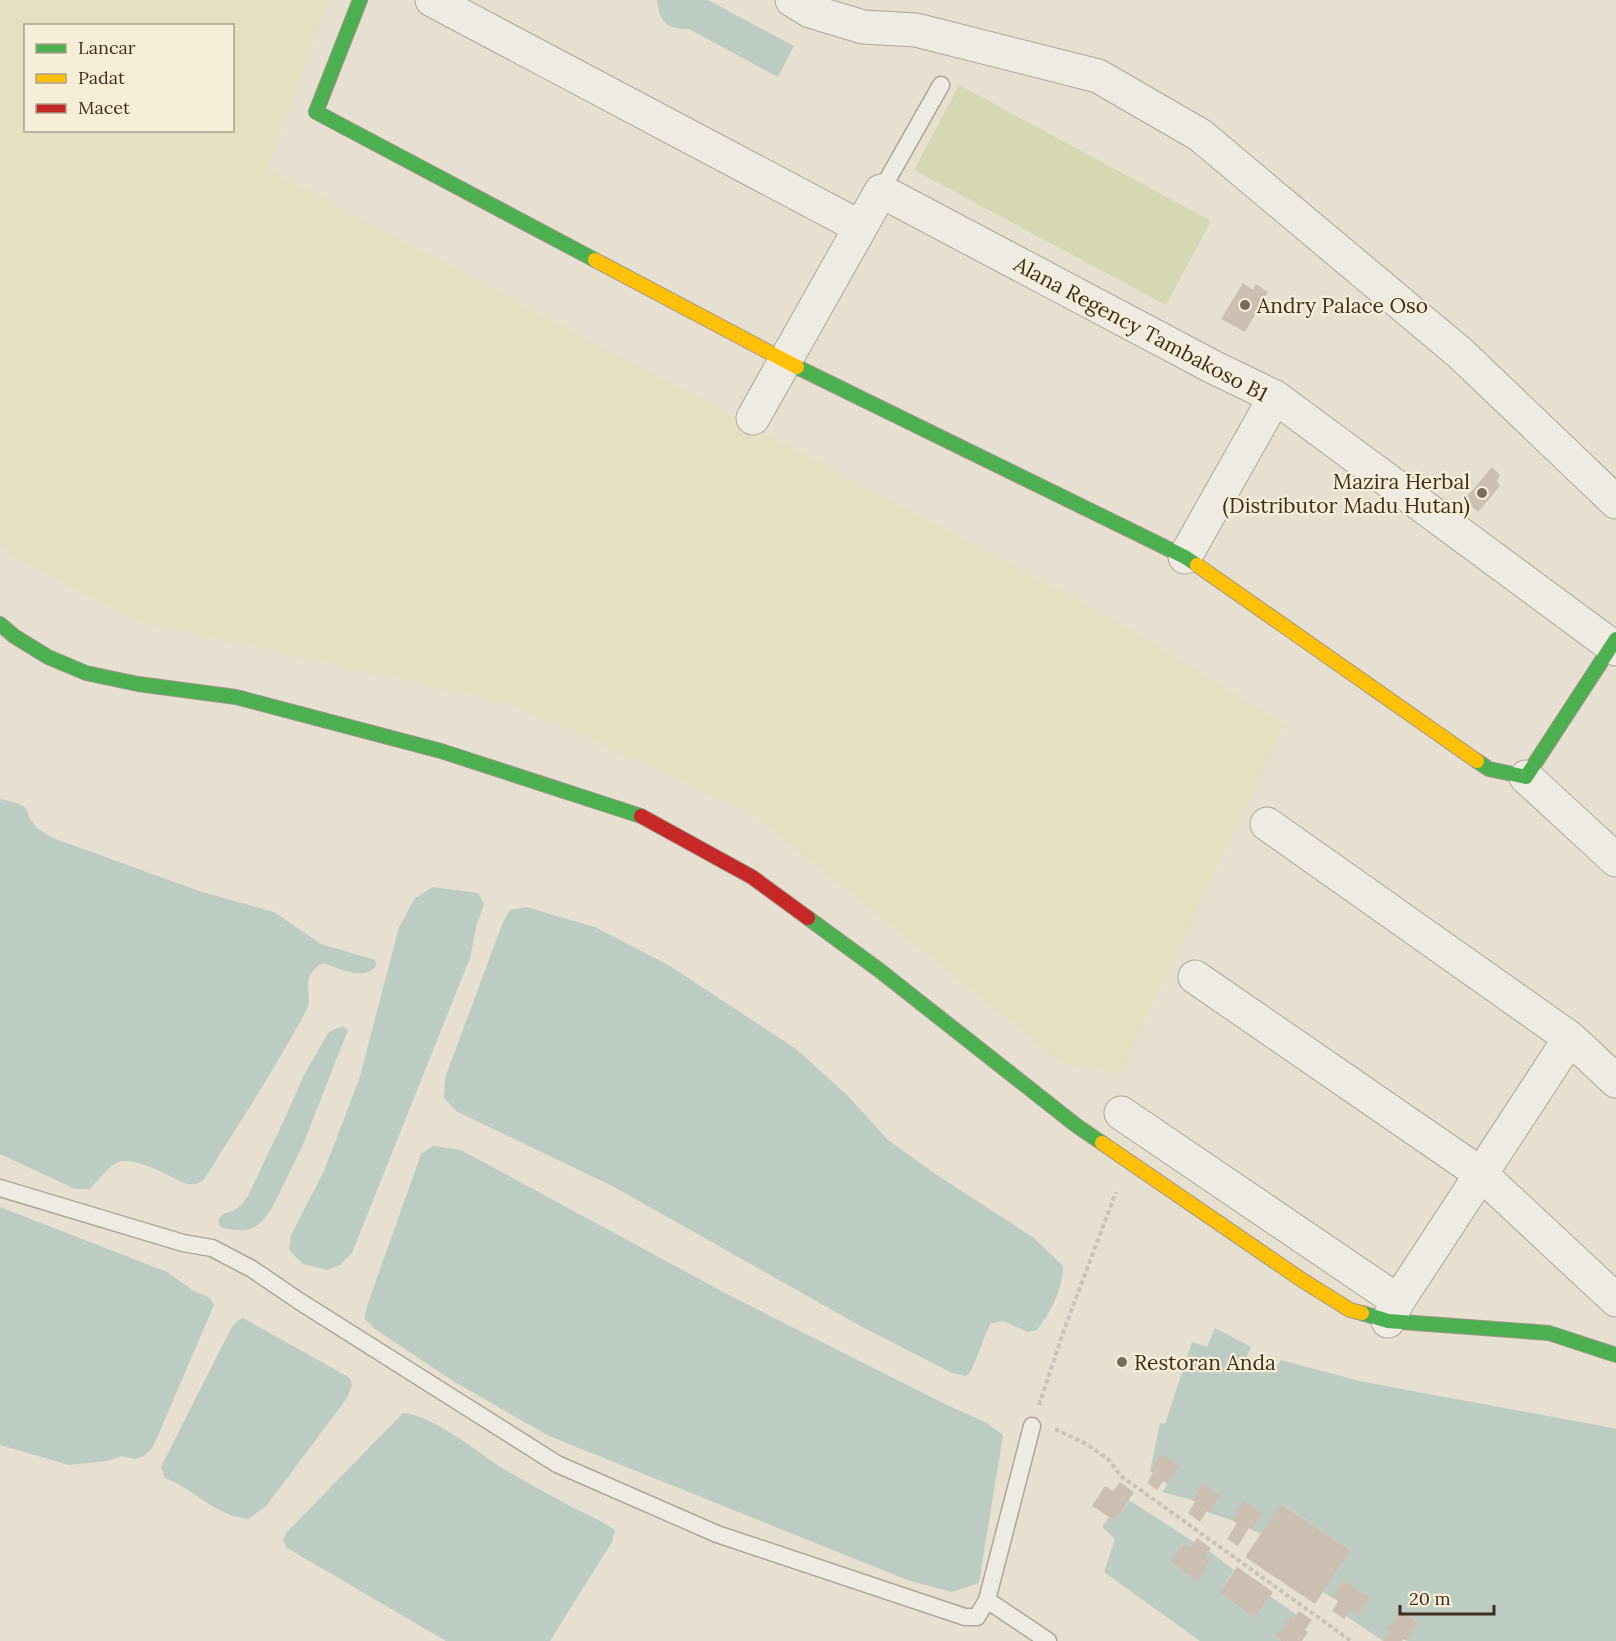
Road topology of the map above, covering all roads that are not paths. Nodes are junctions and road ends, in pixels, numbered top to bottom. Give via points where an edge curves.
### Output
1 (360, 0) edge
2 (432, 0) edge
3 (792, 0) edge
4 (941, 85) dead end
5 (881, 191) junction
6 (860, 227) junction
7 (784, 361) junction
8 (1275, 397) junction
9 (753, 418) dead end
10 (1616, 502) edge
11 (1185, 557) junction
12 (0, 624) edge
13 (1615, 646) edge
14 (1526, 777) junction
15 (1267, 824) dead end
16 (1616, 860) edge
17 (1195, 977) dead end
18 (1570, 1038) junction
19 (1616, 1081) edge
20 (1121, 1113) dead end
21 (1481, 1174) junction
22 (0, 1188) edge
23 (1616, 1300) edge
24 (1393, 1311) junction
25 (1616, 1355) edge
26 (1032, 1426) road end
27 (987, 1600) junction
28 (1048, 1641) edge

1 - 7 street via 316,112
2 - 6 street
3 - 10 street via 810,11 863,27 916,30 1098,76 1200,135 1460,353
4 - 5 lane
5 - 6 street
5 - 8 street, Alana Regency Tambakoso B1
6 - 7 street
7 - 9 street
7 - 11 street
8 - 11 street, Alana Regency Tambakoso B1
8 - 13 street
11 - 14 street via 1489,769
12 - 24 street via 48,657 86,673 236,697 441,751 643,817 752,877 879,970 1077,1126 1302,1280 1350,1310
13 - 14 street
14 - 16 street
15 - 18 street
17 - 21 street
18 - 19 street
18 - 21 street
20 - 24 street
21 - 23 street
21 - 24 street
22 - 27 lane via 212,1248 252,1269 557,1464 717,1533 965,1617 977,1617
24 - 25 street via 1550,1333
26 - 27 lane
27 - 28 lane

